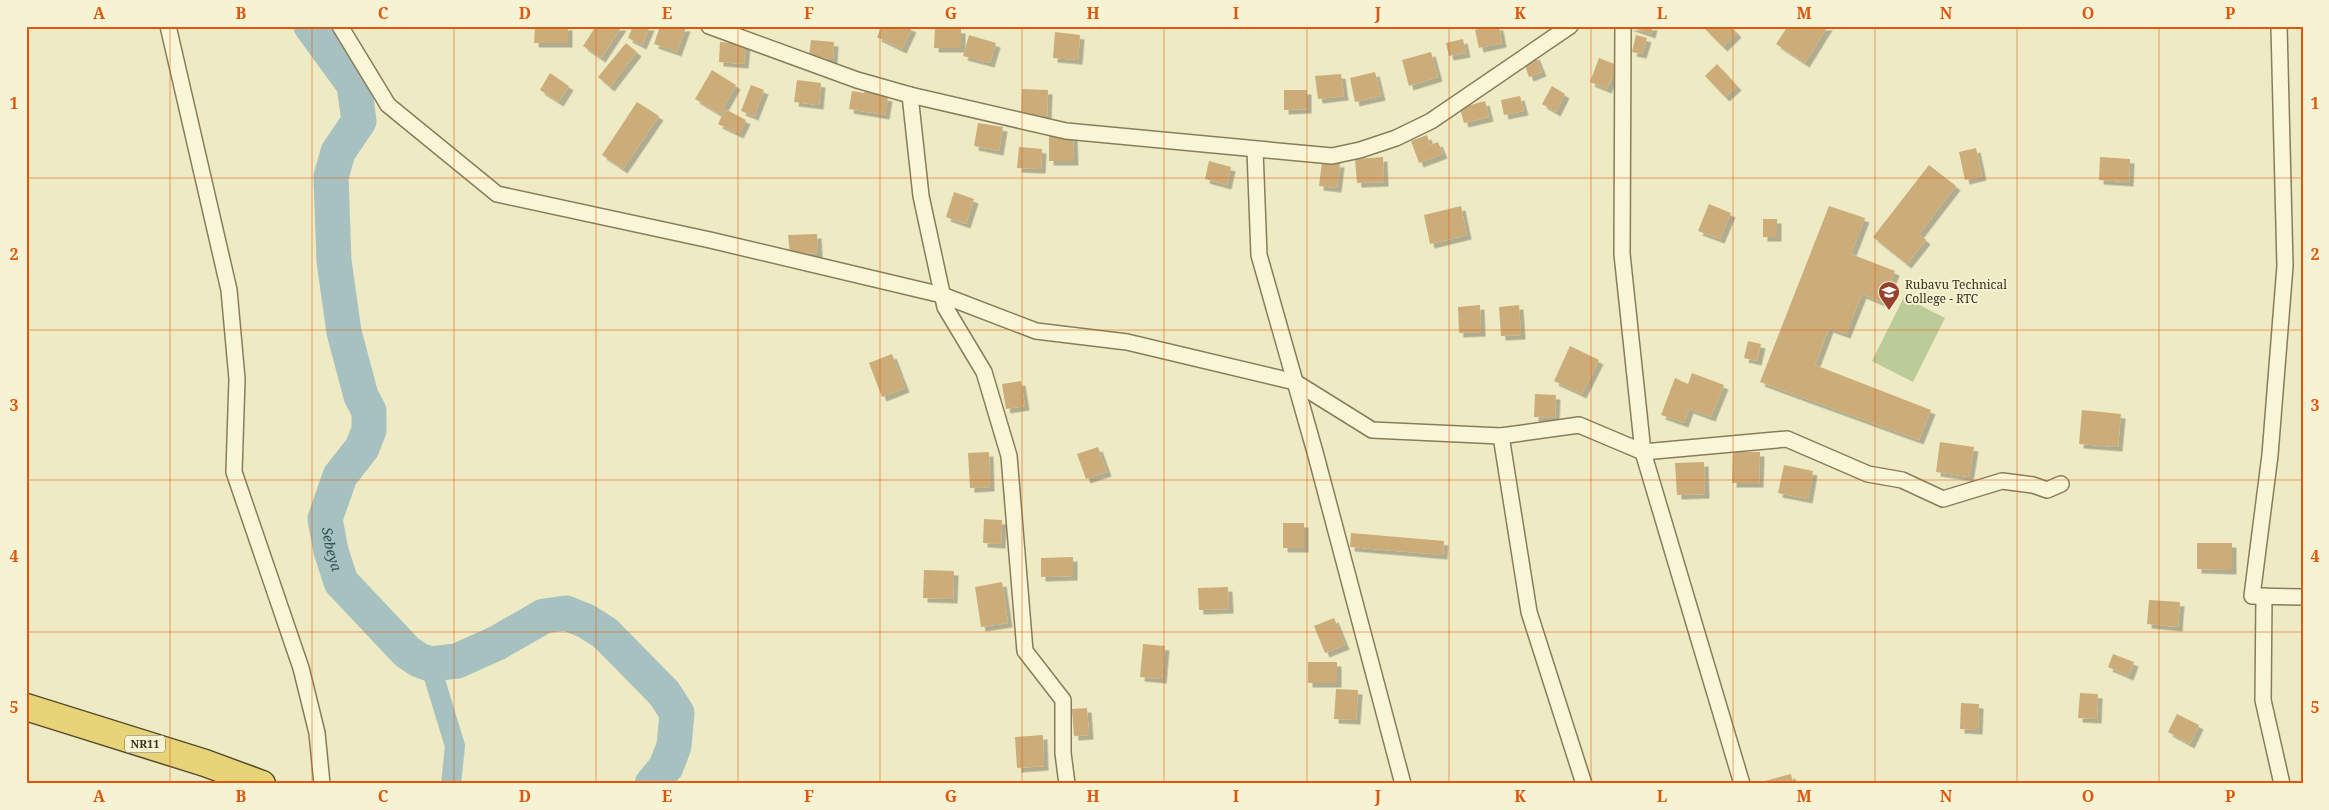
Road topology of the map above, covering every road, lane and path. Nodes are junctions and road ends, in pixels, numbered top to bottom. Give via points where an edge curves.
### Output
1 (168, 26) edge
2 (340, 26) edge
3 (708, 26) edge
4 (1570, 26) edge
5 (1624, 26) edge
6 (2279, 26) edge
7 (910, 95) junction
8 (1255, 150) junction
9 (942, 295) junction
10 (1295, 382) junction
11 (1501, 436) junction
12 (1643, 452) junction
13 (2061, 484) dead end
14 (2264, 596) junction
15 (2303, 597) edge
16 (26, 707) edge
17 (262, 784) edge
18 (322, 784) edge
19 (1067, 784) edge
20 (1403, 784) edge
21 (1584, 784) edge
22 (1742, 784) edge
23 (2282, 784) edge

1 - 18 street via 229,290 237,379 234,472 301,668 317,733
2 - 9 street via 388,105 497,194
3 - 7 street via 857,80
4 - 8 street via 1431,121 1396,138 1332,156
5 - 12 street via 1622,254
6 - 14 street via 2285,266 2270,455 2252,596
7 - 8 street via 1066,131
7 - 9 street via 921,196
8 - 10 street via 1259,254
9 - 10 street via 1036,331 1127,342
9 - 19 street via 945,307 984,372 1009,456 1025,651 1063,700 1063,753
10 - 11 street via 1372,430
10 - 20 street
11 - 12 street via 1579,425
11 - 21 street via 1529,612
12 - 13 street via 1787,439 1868,474 1902,480 1943,499 2002,481 2047,490
12 - 22 street
14 - 15 street
14 - 23 street via 2263,700
16 - 17 highway, NR11

